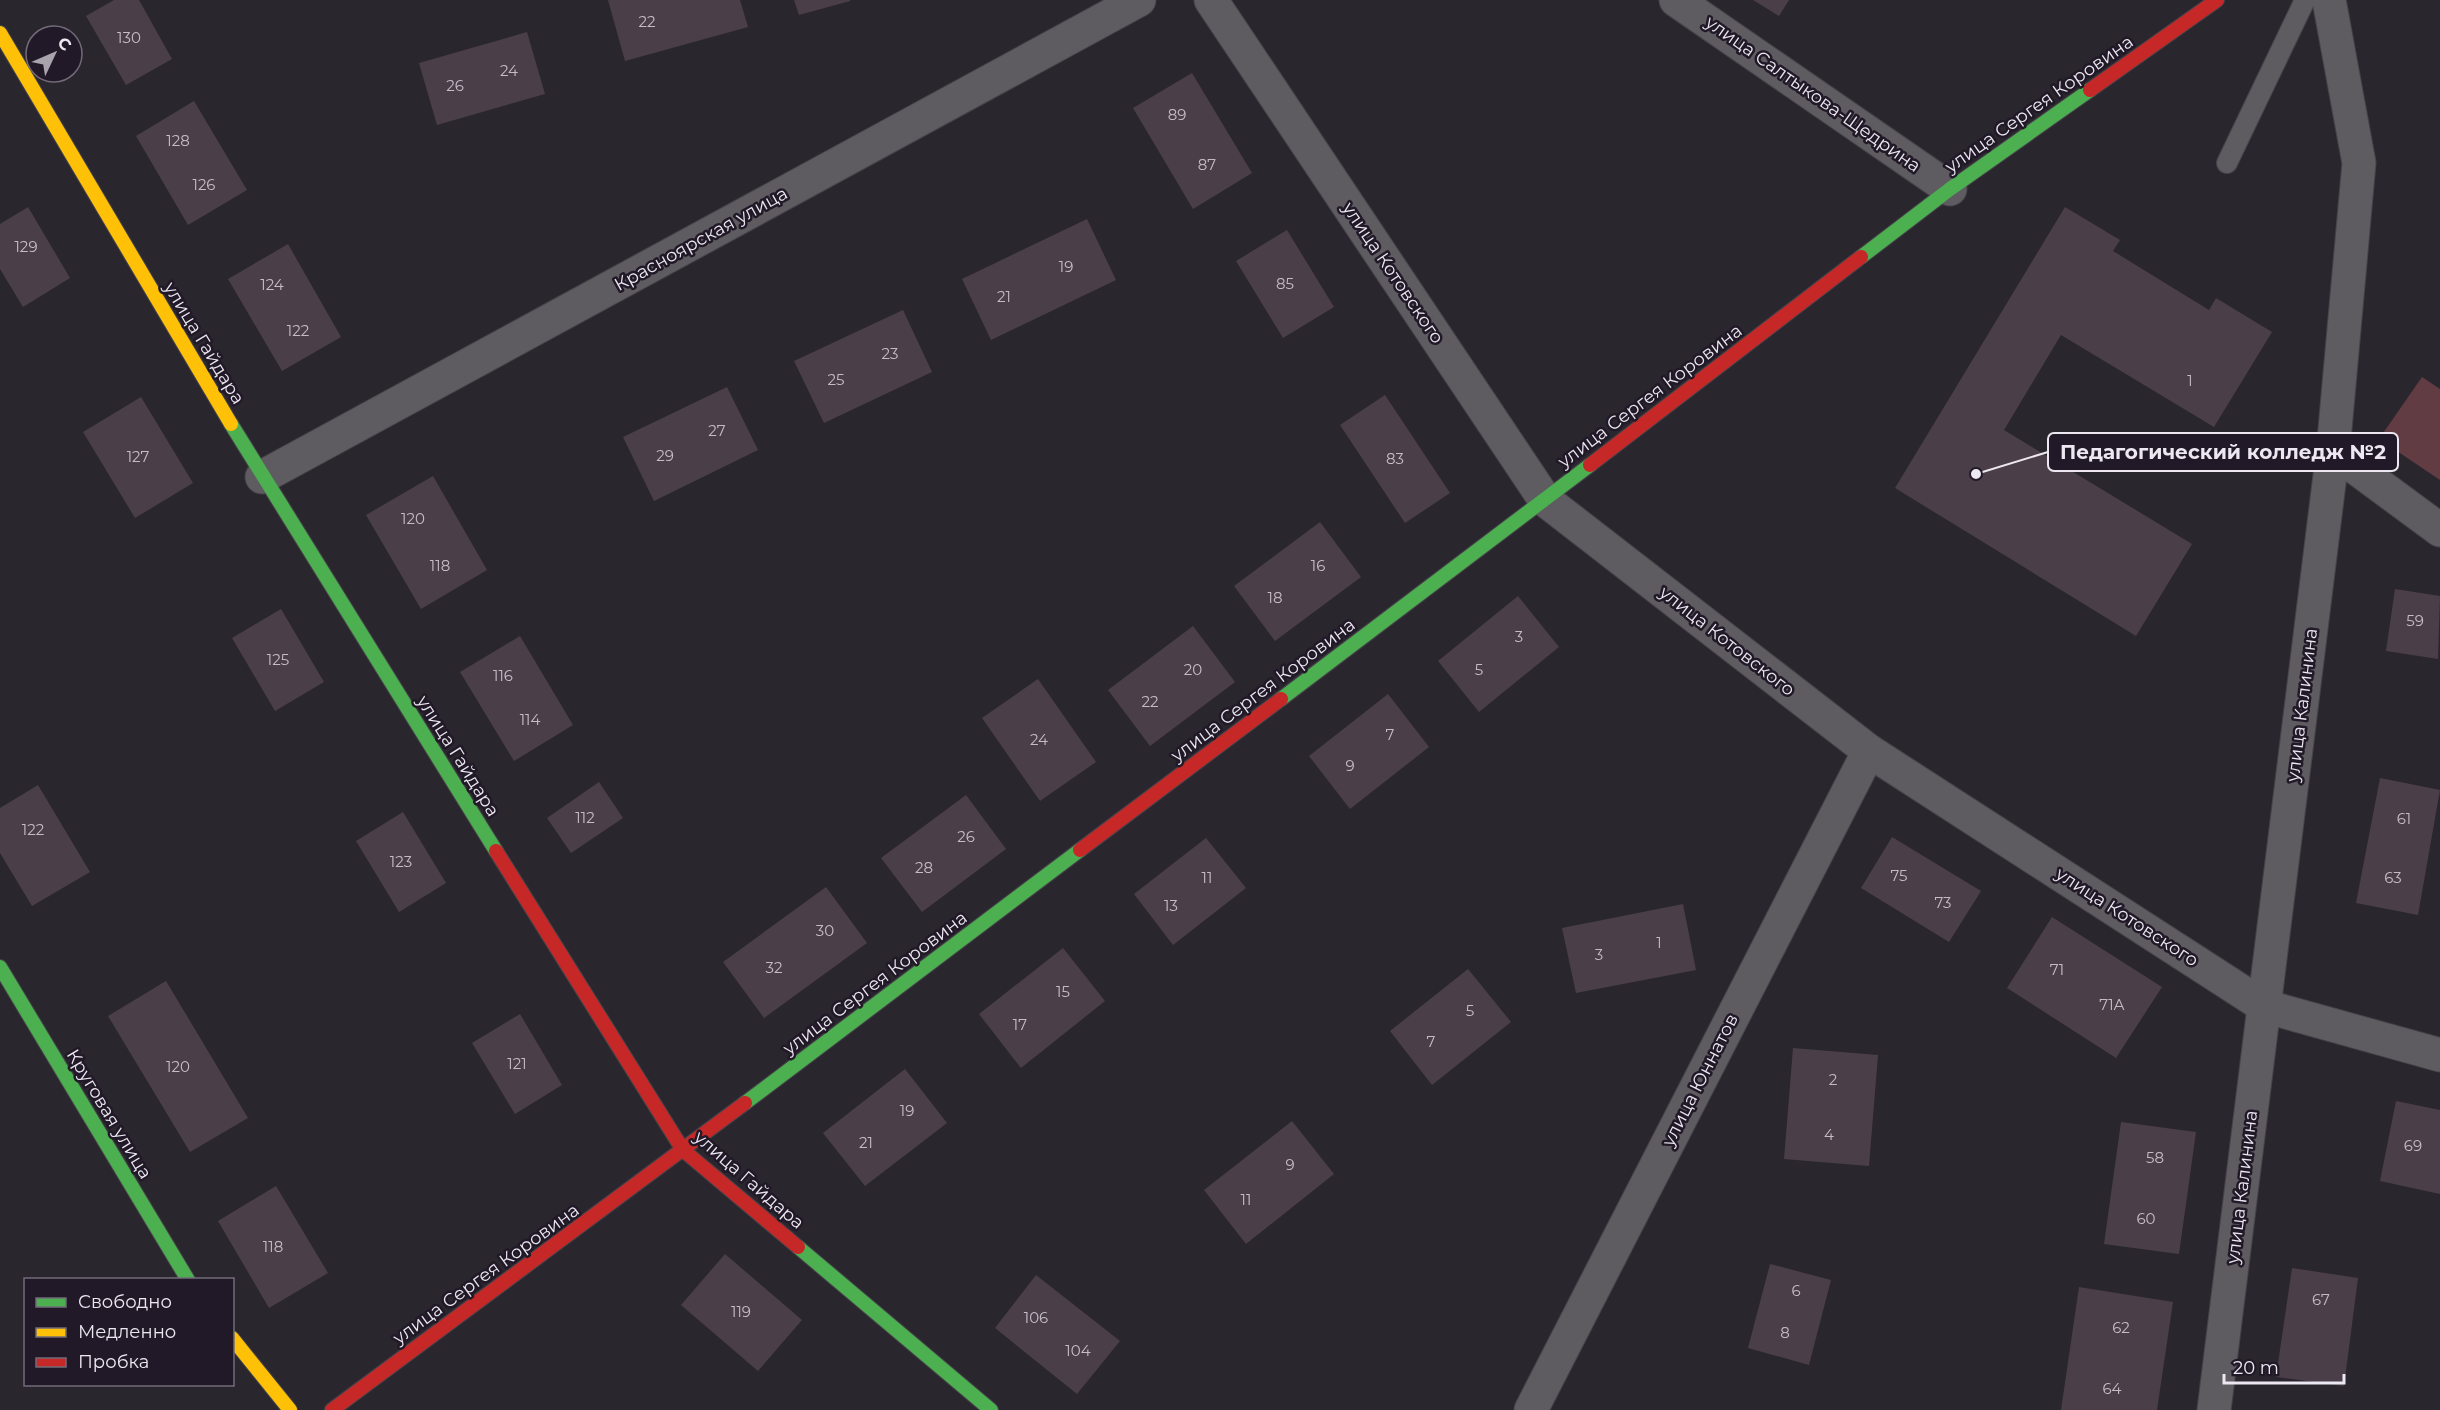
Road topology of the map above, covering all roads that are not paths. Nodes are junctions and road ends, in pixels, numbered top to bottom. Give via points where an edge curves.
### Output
1 (1139, 0) edge
2 (1211, 0) edge
3 (1676, 0) edge
4 (2217, 0) edge
5 (2305, 0) edge
6 (2329, 0) edge
7 (0, 33) edge
8 (2227, 162) dead end
9 (1950, 189) junction
10 (2333, 451) junction
11 (262, 477) junction
12 (1545, 500) junction
13 (2440, 530) edge
14 (1869, 751) junction
15 (0, 967) edge
16 (2264, 1006) junction
17 (2440, 1055) edge
18 (683, 1150) junction
19 (187, 1278) edge
20 (234, 1340) edge
21 (290, 1410) edge
22 (332, 1410) edge
23 (991, 1410) edge
24 (1530, 1410) edge
25 (2214, 1410) edge

1 - 11 street, Красноярская улица
2 - 12 street, улица Котовского
3 - 9 street, улица Салтыкова-Щедрина
4 - 9 street, улица Сергея Коровина
5 - 8 lane
6 - 10 street, улица Калинина via 2359,163
7 - 11 street, улица Гайдара
9 - 12 street, улица Сергея Коровина
10 - 13 street
10 - 16 street, улица Калинина
11 - 18 street, улица Гайдара
12 - 14 street, улица Котовского
12 - 18 street, улица Сергея Коровина
14 - 16 street, улица Котовского
14 - 24 street, улица Юннатов
15 - 19 street, Круговая улица
16 - 17 street, улица Котовского
16 - 25 street, улица Калинина
18 - 22 street, улица Сергея Коровина
18 - 23 street, улица Гайдара
20 - 21 street

